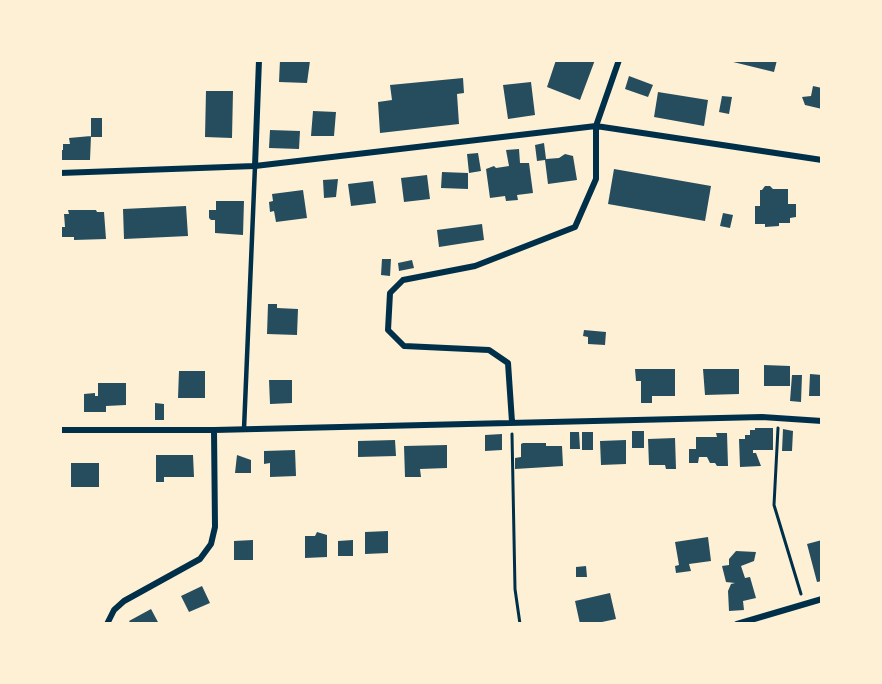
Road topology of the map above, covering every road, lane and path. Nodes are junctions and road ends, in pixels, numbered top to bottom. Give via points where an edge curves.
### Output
1 (259, 60) edge
2 (619, 60) edge
3 (596, 126) junction
4 (822, 160) edge
5 (255, 166) junction
6 (60, 173) edge
7 (779, 418) junction
8 (822, 421) edge
9 (512, 422) junction
10 (244, 429) junction
11 (60, 430) edge
12 (214, 430) junction
13 (822, 599) edge
14 (804, 604) junction
15 (107, 624) edge
16 (520, 624) edge
17 (737, 624) edge

1 - 5 street
2 - 3 street
3 - 4 street
3 - 5 street
3 - 9 street via 597,178 575,228 475,266 403,280 390,293 388,330 404,346 489,350 508,363
5 - 6 street
5 - 10 lane
7 - 8 street
7 - 9 street
7 - 14 path via 774,506
9 - 10 street
9 - 16 path via 515,589
10 - 12 street
11 - 12 street
12 - 15 street via 215,526 211,544 200,559 124,601
13 - 14 street
14 - 17 street

